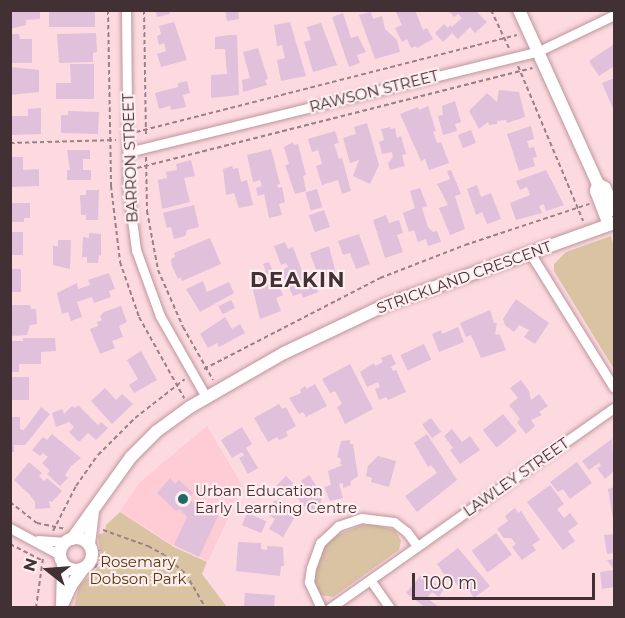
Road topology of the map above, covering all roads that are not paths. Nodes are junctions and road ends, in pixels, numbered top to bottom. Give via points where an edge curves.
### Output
1 (126, 10) edge
2 (519, 10) edge
3 (615, 15) edge
4 (539, 51) junction
5 (128, 152) junction
6 (598, 184) junction
7 (615, 210) edge
8 (612, 224) edge
9 (530, 253) junction
10 (615, 388) edge
11 (206, 397) junction
12 (615, 408) edge
13 (93, 512) junction
14 (10, 528) edge
15 (33, 540) junction
16 (69, 540) junction
17 (89, 544) junction
18 (417, 546) junction
19 (61, 560) junction
20 (84, 569) junction
21 (371, 581) junction
22 (62, 606) edge
23 (321, 608) edge
24 (330, 608) edge
25 (390, 608) edge

1 - 5 street, BARRON STREET
2 - 4 street
3 - 4 street, RAWSON STREET
4 - 5 street, RAWSON STREET
4 - 6 street
5 - 11 street, BARRON STREET via 130,219 145,280 160,316
6 - 7 street via 605,188
6 - 8 street via 596,191
8 - 9 street, STRICKLAND CRESCENT
9 - 10 street
9 - 11 street, STRICKLAND CRESCENT via 385,304 284,353
11 - 13 street, STRICKLAND CRESCENT via 157,431 131,457
12 - 18 street, LAWLEY STREET
13 - 16 street, STRICKLAND CRESCENT
13 - 17 street, STRICKLAND CRESCENT
14 - 15 street
15 - 16 street
15 - 19 street
16 - 17 street via 79,538
16 - 19 street
17 - 20 street via 93,558
18 - 21 street, LAWLEY STREET
18 - 23 street via 394,522 362,518 338,526 320,543 313,561 309,582
19 - 20 street via 73,570
19 - 22 street
20 - 22 street
21 - 24 street, LAWLEY STREET
21 - 25 street

